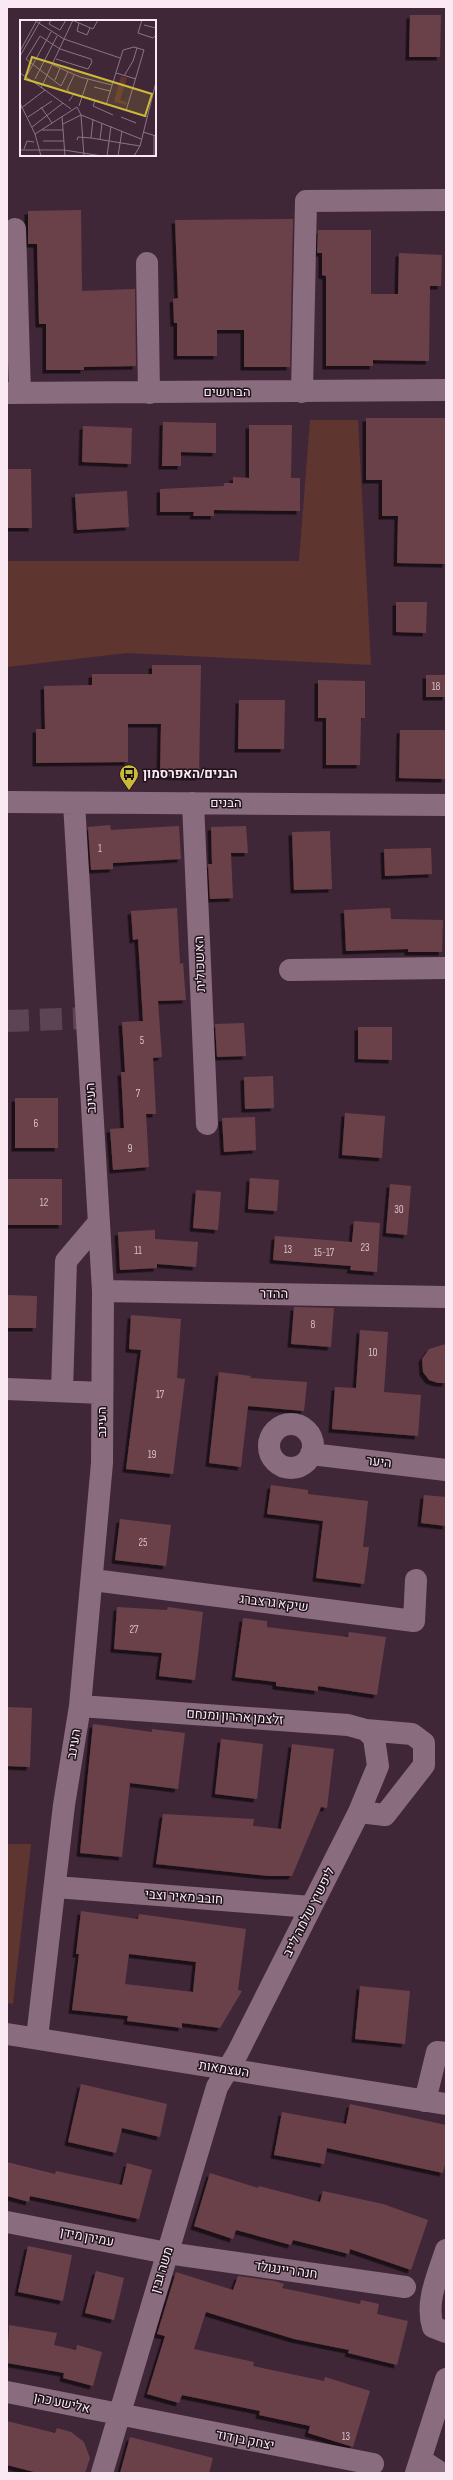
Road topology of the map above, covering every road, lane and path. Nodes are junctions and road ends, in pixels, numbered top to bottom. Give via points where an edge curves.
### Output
1 (446, 200) edge
2 (15, 229) dead end
3 (147, 262) dead end
4 (446, 390) edge
5 (302, 392) junction
6 (13, 393) edge
7 (149, 393) junction
8 (7, 802) edge
9 (74, 802) junction
10 (193, 803) junction
11 (446, 804) edge
12 (446, 968) edge
13 (290, 970) dead end
14 (207, 1124) dead end
15 (99, 1222) junction
16 (102, 1291) junction
17 (446, 1297) edge
18 (7, 1389) edge
19 (62, 1391) junction
20 (102, 1393) junction
21 (311, 1454) dead end
22 (446, 1470) edge
23 (93, 1580) junction
24 (416, 1580) dead end
25 (80, 1706) junction
26 (366, 1730) junction
27 (359, 1812) junction
28 (56, 1887) junction
29 (311, 1907) junction
30 (7, 2034) edge
31 (38, 2038) junction
32 (446, 2053) edge
33 (227, 2070) junction
34 (440, 2104) edge
35 (7, 2222) edge
36 (446, 2250) edge
37 (167, 2253) junction
38 (405, 2288) dead end
39 (446, 2332) edge
40 (446, 2379) edge
41 (7, 2392) edge
42 (118, 2415) junction
43 (441, 2415) edge
44 (373, 2464) dead end
45 (418, 2466) edge
46 (102, 2473) edge
47 (441, 2473) edge

1 - 5 street via 306,201
2 - 6 street
3 - 7 street
4 - 5 street, הברושים
5 - 7 street, הברושים
6 - 7 street, הברושים
8 - 9 street, הבנים
9 - 10 street, הבנים
9 - 15 street, העינב
10 - 11 street, הבנים
10 - 14 street, האשכולית
12 - 13 street
15 - 16 street, העינב
15 - 19 street via 66,1261
16 - 17 street, ההדר
16 - 20 street, העינב
18 - 19 street
19 - 20 street
20 - 23 street, העינב via 102,1463
21 - 22 street, היער
23 - 24 street, שיקא גרצברג via 414,1621
23 - 25 street, העינב
25 - 26 street, זלצמן אהרון ומנחם via 348,1725
25 - 28 street, העינב via 64,1804
26 - 27 street, ליפשיץ שלמה לייב via 374,1738 378,1766
26 - 27 street, זלצמן אהרון ומנחם via 412,1734 424,1743 424,1765 385,1815
27 - 29 street, ליפשיץ שלמה לייב
28 - 29 street, חובב מאיר וצבי
28 - 31 street, העינב
29 - 33 street, ליפשיץ שלמה לייב
30 - 31 street, העצמאות
31 - 33 street, העצמאות
32 - 34 street via 437,2052
33 - 34 street, העצמאות
33 - 37 street, משה גבין via 217,2087
35 - 37 street, עמירן מידן
36 - 39 street via 432,2293 429,2316 433,2327
37 - 38 street, חנה ריינגולד
37 - 42 street, משה גבין
40 - 43 street
41 - 42 street, אלישע כהן
42 - 44 street, יצחק בן דוד
42 - 46 street, משה גבין
43 - 45 street
45 - 47 street

